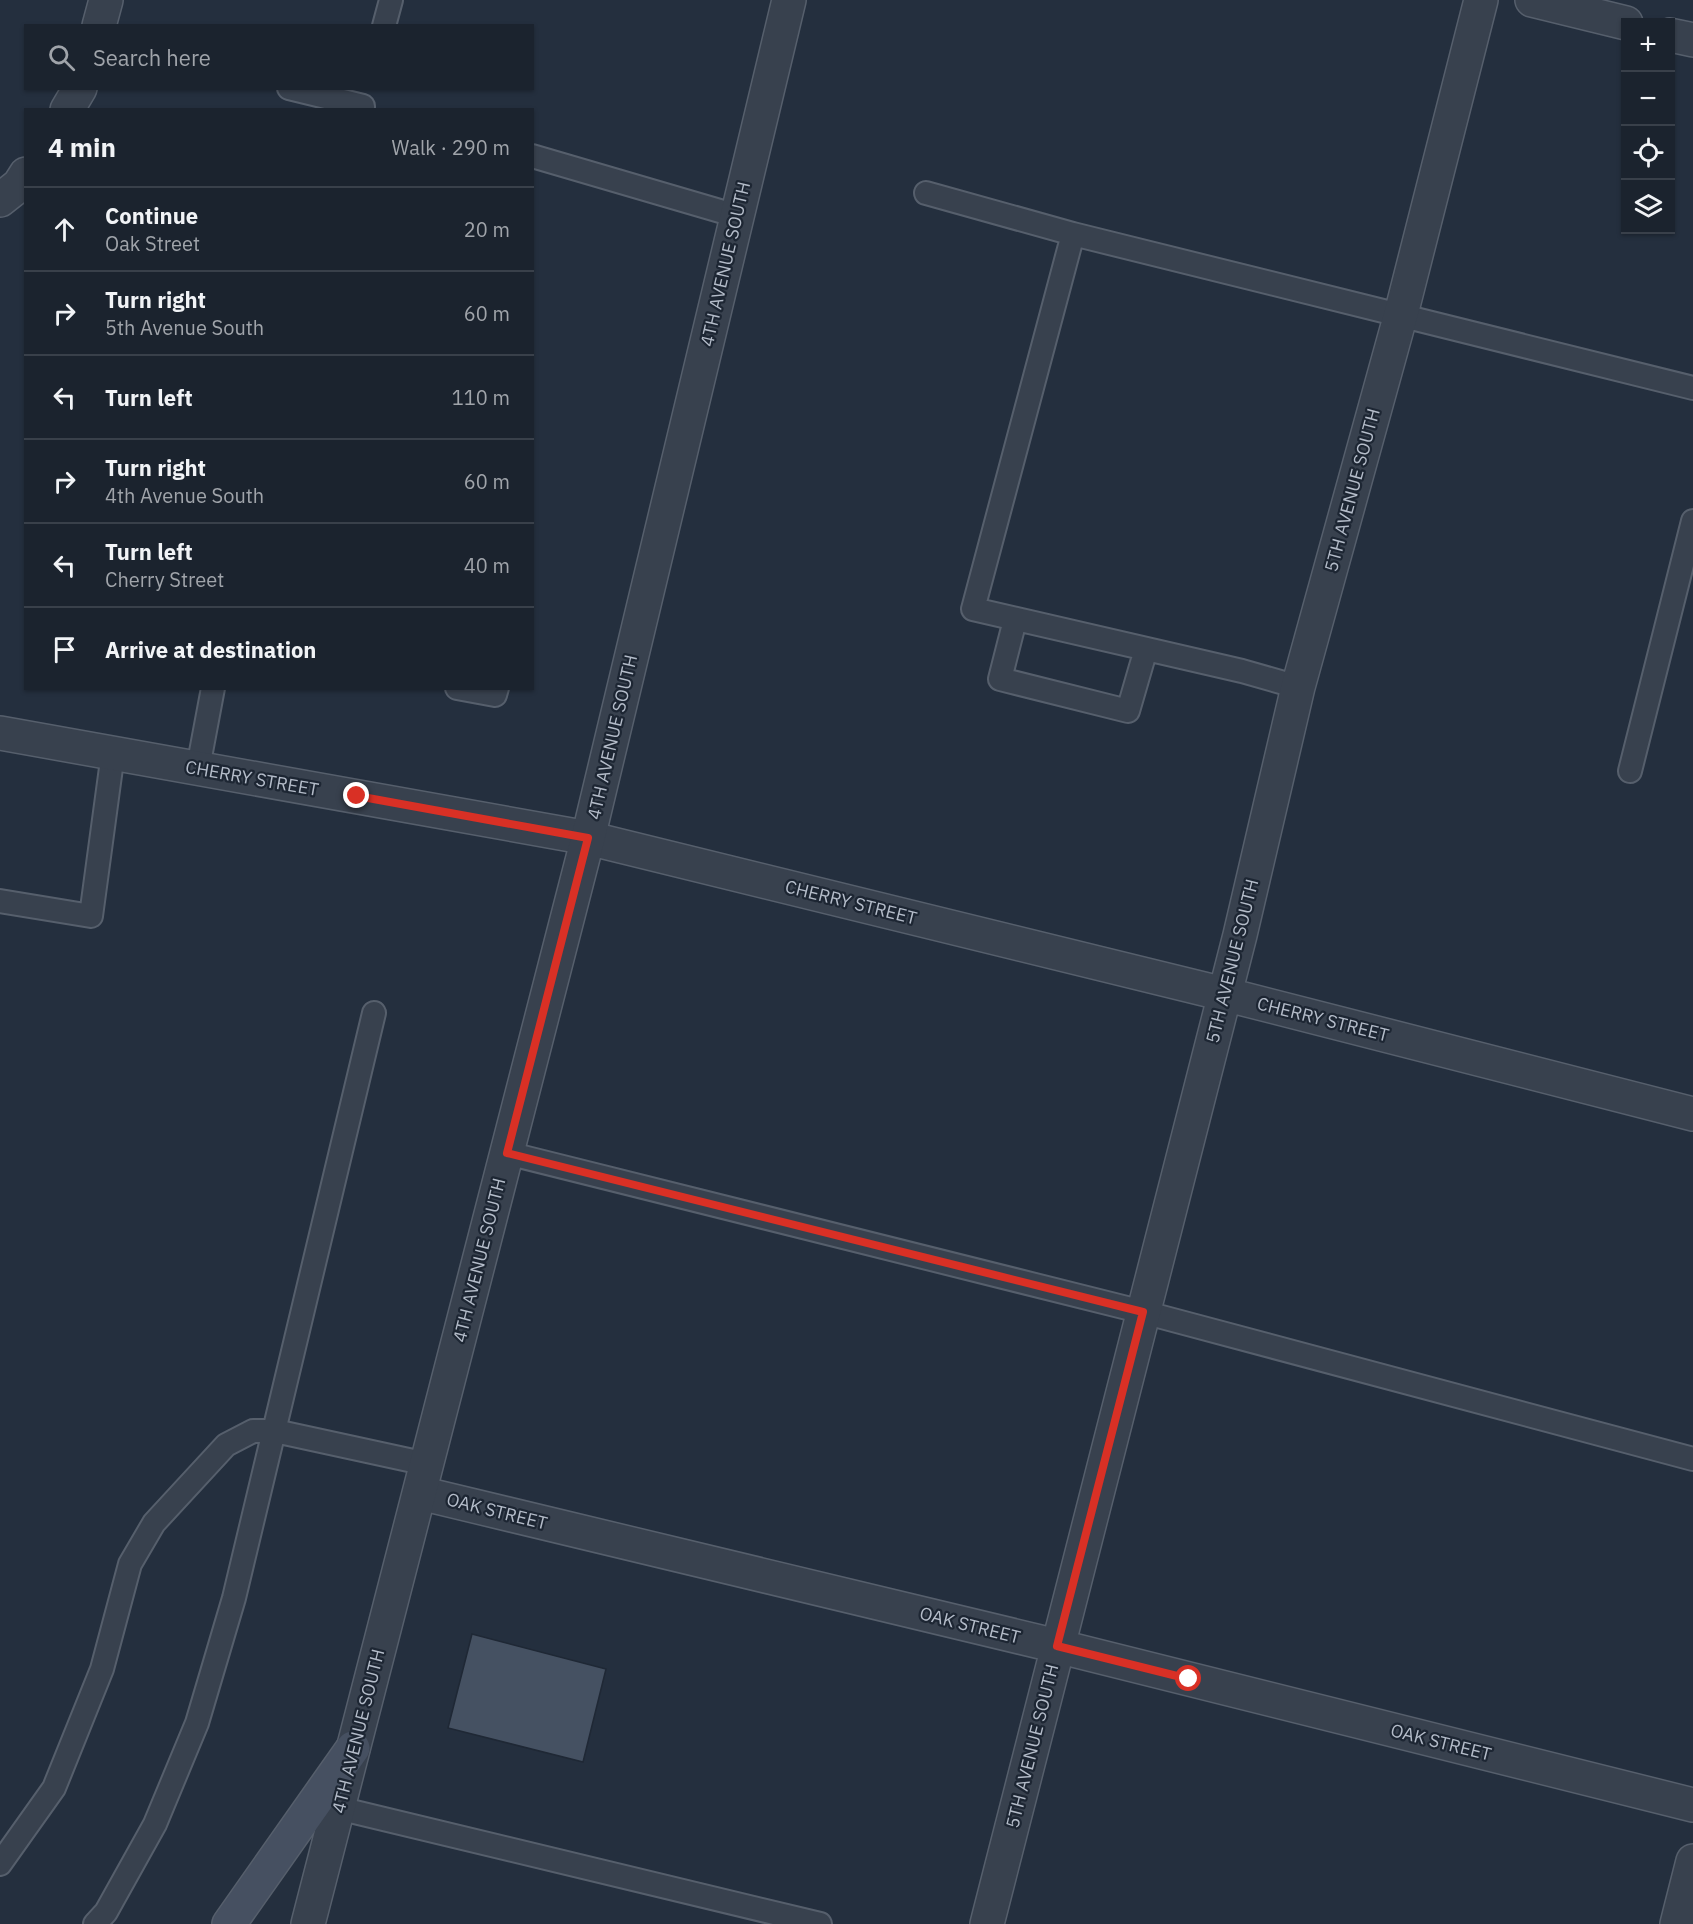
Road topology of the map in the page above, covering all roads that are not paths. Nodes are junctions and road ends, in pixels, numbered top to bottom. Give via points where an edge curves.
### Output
1 (106, 0) edge
2 (391, 0) edge
3 (789, 0) edge
4 (1482, 0) edge
5 (1532, 0) edge
6 (1621, 22) edge
7 (100, 24) edge
8 (385, 24) edge
9 (1675, 35) edge
10 (1693, 40) edge
11 (79, 90) edge
12 (299, 90) edge
13 (367, 103) edge
14 (69, 108) edge
15 (534, 157) edge
16 (24, 177) edge
17 (926, 193) dead end
18 (0, 200) edge
19 (737, 216) junction
20 (1073, 234) junction
21 (1401, 314) junction
22 (1693, 388) edge
23 (1693, 520) edge
24 (1015, 620) junction
25 (1146, 649) junction
26 (1298, 687) junction
27 (213, 690) edge
28 (468, 690) edge
29 (496, 690) edge
30 (0, 733) edge
31 (113, 753) junction
32 (198, 768) junction
33 (1630, 771) dead end
34 (588, 838) junction
35 (0, 901) edge
36 (1224, 994) junction
37 (374, 1013) dead end
38 (1693, 1114) edge
39 (507, 1153) junction
40 (1143, 1312) junction
41 (275, 1431) junction
42 (1693, 1459) edge
43 (423, 1478) junction
44 (1057, 1646) junction
45 (353, 1748) junction
46 (1693, 1805) edge
47 (338, 1808) junction
48 (1693, 1861) edge
49 (0, 1864) edge
50 (95, 1924) edge
51 (229, 1924) edge
52 (308, 1924) edge
53 (820, 1924) edge
54 (987, 1924) edge
55 (1677, 1924) edge

1 - 7 street
2 - 8 lane
3 - 19 street, 4TH AVENUE SOUTH
4 - 21 street, 5TH AVENUE SOUTH
5 - 6 street
9 - 10 street
11 - 14 street
12 - 13 lane
15 - 19 lane
16 - 18 street
17 - 20 lane
19 - 34 street, 4TH AVENUE SOUTH
20 - 21 lane
20 - 24 lane via 973,609
21 - 22 lane
21 - 26 street, 5TH AVENUE SOUTH
23 - 33 lane
24 - 25 lane
24 - 25 lane via 1000,679 1128,711
25 - 26 lane
26 - 36 street, 5TH AVENUE SOUTH
27 - 32 lane
28 - 29 lane via 495,695
30 - 31 street, CHERRY STREET
31 - 32 street, CHERRY STREET
31 - 35 lane via 91,916
32 - 34 street, CHERRY STREET
34 - 36 street, CHERRY STREET
34 - 39 street, 4TH AVENUE SOUTH
36 - 38 street, CHERRY STREET
36 - 40 street, 5TH AVENUE SOUTH
37 - 41 lane
39 - 40 lane
39 - 43 street, 4TH AVENUE SOUTH
40 - 42 lane
40 - 44 street, 5TH AVENUE SOUTH
41 - 43 lane
41 - 49 lane via 253,1431 226,1445 154,1523 130,1564 102,1669 54,1788
41 - 50 lane via 234,1598 197,1723 155,1824 106,1912
43 - 44 street, OAK STREET
43 - 45 street, 4TH AVENUE SOUTH
44 - 46 street, OAK STREET
44 - 54 street, 5TH AVENUE SOUTH
45 - 47 street, 4TH AVENUE SOUTH
45 - 51 main road
47 - 52 street, 4TH AVENUE SOUTH
47 - 53 lane
48 - 55 street

